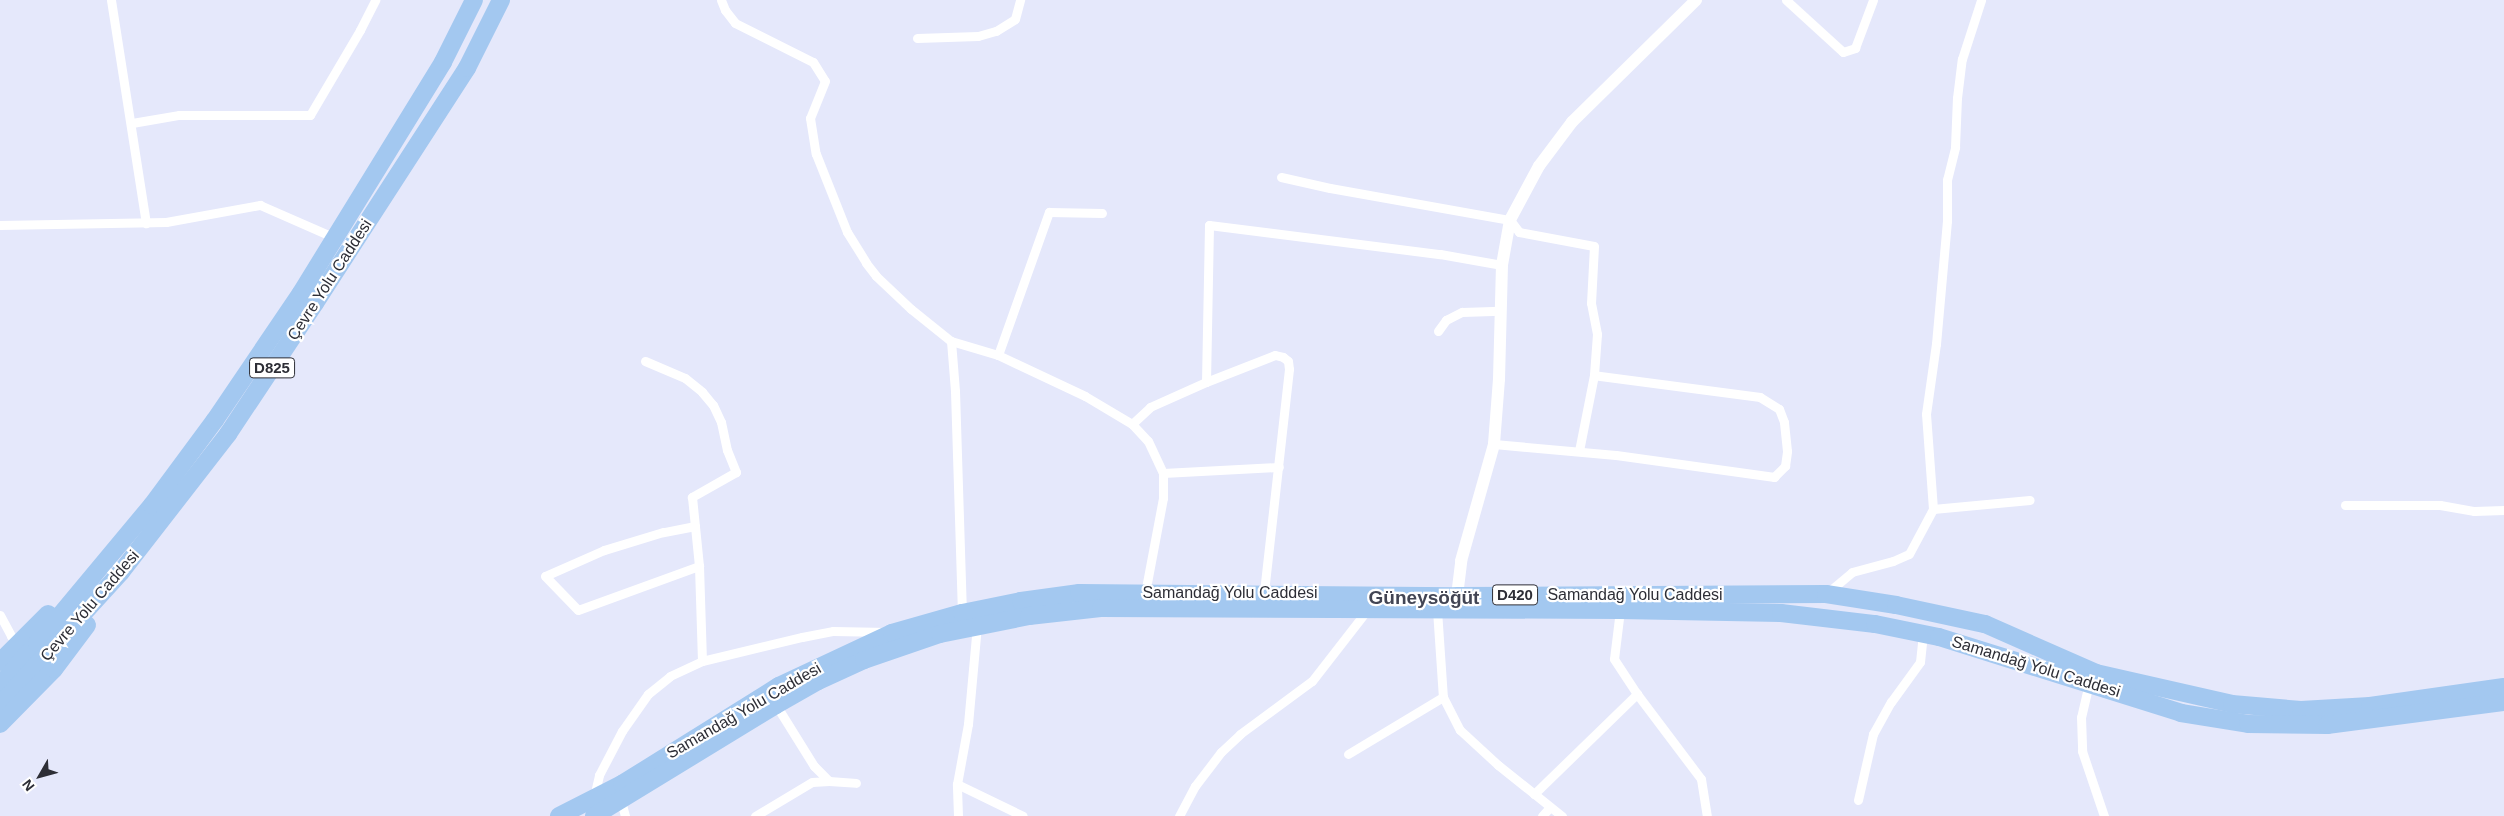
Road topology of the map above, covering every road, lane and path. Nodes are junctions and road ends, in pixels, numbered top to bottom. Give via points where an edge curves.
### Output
1 (110, 0) edge
2 (375, 0) edge
3 (474, 0) edge
4 (501, 0) edge
5 (721, 0) edge
6 (1020, 0) edge
7 (1696, 0) edge
8 (1786, 0) edge
9 (1873, 0) edge
10 (1981, 0) edge
11 (917, 38) dead end
12 (132, 122) junction
13 (1281, 177) dead end
14 (1102, 214) dead end
15 (1510, 220) junction
16 (146, 223) junction
17 (0, 224) edge
18 (335, 238) junction
19 (1502, 265) junction
20 (1500, 311) junction
21 (1438, 331) dead end
22 (950, 341) junction
23 (998, 355) junction
24 (645, 361) dead end
25 (1594, 375) junction
26 (1206, 382) junction
27 (1132, 424) junction
28 (1494, 444) junction
29 (1578, 451) junction
30 (1279, 467) junction
31 (1163, 473) junction
32 (2030, 500) dead end
33 (2345, 505) dead end
34 (1933, 509) junction
35 (2504, 510) edge
36 (696, 526) junction
37 (107, 559) junction
38 (699, 566) junction
39 (121, 572) junction
40 (1264, 592) junction
41 (1145, 593) junction
42 (1826, 594) junction
43 (1457, 596) junction
44 (1367, 610) junction
45 (1437, 610) junction
46 (1620, 610) junction
47 (962, 613) junction
48 (0, 615) edge
49 (977, 626) junction
50 (892, 632) junction
51 (1923, 634) junction
52 (18, 644) junction
53 (702, 661) junction
54 (0, 662) edge
55 (2089, 683) junction
56 (0, 684) edge
57 (2504, 687) edge
58 (1637, 694) junction
59 (1443, 697) junction
60 (2504, 702) edge
61 (0, 705) edge
62 (776, 705) junction
63 (0, 724) edge
64 (1348, 754) dead end
65 (829, 781) junction
66 (856, 783) dead end
67 (957, 784) junction
68 (1534, 794) junction
69 (1858, 800) dead end
70 (1550, 807) junction
71 (594, 808) edge
72 (623, 808) edge
73 (559, 816) edge
74 (755, 816) edge
75 (958, 816) edge
76 (1023, 816) edge
77 (1179, 816) edge
78 (1542, 816) edge
79 (1562, 816) edge
80 (1706, 816) edge
81 (2104, 816) edge

1 - 12 street
2 - 12 street via 310,115 179,115
3 - 18 highway, Çevre Yolu Caddesi / D825 via 443,62
4 - 39 highway, Çevre Yolu Caddesi / D825 via 467,68 316,303 228,434
5 - 22 street via 735,22 813,62 825,81 810,118 816,154 847,232 876,276
6 - 11 street via 1015,19 996,31 978,36
7 - 15 street via 1572,122 1539,166
8 - 9 street via 1843,52 1855,48
10 - 34 street via 1962,59 1955,147 1947,180 1936,344 1926,414
12 - 16 street
13 - 15 street
14 - 23 street via 1049,212
15 - 19 street
15 - 25 street via 1519,232 1594,246 1592,303 1597,334
16 - 17 street
16 - 18 street via 260,205
18 - 37 highway, Çevre Yolu Caddesi / D825 via 215,420
19 - 20 street
19 - 26 street via 1210,225
20 - 21 street via 1462,312 1446,320
20 - 28 street
22 - 23 street
22 - 47 street via 955,391
23 - 27 street via 1085,396
24 - 36 street via 685,378 702,392 721,422 736,472 692,497
25 - 29 street
25 - 29 street via 1760,398 1779,409 1784,422 1785,466 1774,477
26 - 27 street via 1150,407
26 - 30 street via 1275,356 1288,361
27 - 31 street via 1148,441
28 - 29 street
28 - 43 street via 1461,561
30 - 31 street
30 - 40 street
31 - 41 street via 1163,498
32 - 34 street
33 - 35 street via 2440,505 2474,511
34 - 42 street via 1909,554 1852,572
36 - 38 street
36 - 38 street via 663,532 604,550 545,576 578,610
37 - 52 highway
37 - 56 highway, Çevre Yolu Caddesi / D825
38 - 53 street
39 - 61 highway, Çevre Yolu Caddesi / D825
39 - 63 highway via 105,601 54,669
40 - 41 highway, Samandağ Yolu Caddesi / D420
40 - 43 highway, Samandağ Yolu Caddesi / D420
41 - 47 highway, Samandağ Yolu Caddesi / D420 via 1079,593
42 - 43 highway, Samandağ Yolu Caddesi / D420
42 - 57 highway, Samandağ Yolu Caddesi / D420 via 1985,624 2096,673 2232,704 2301,710 2350,707
44 - 45 highway, Samandağ Yolu Caddesi / D420
44 - 49 highway, Samandağ Yolu Caddesi / D420 via 1101,608 1064,610
44 - 77 street via 1312,680 1221,752 1195,786
45 - 46 highway, Samandağ Yolu Caddesi / D420
45 - 59 street
46 - 51 highway, Samandağ Yolu Caddesi / D420 via 1781,613 1875,624
46 - 58 street via 1614,659
47 - 50 highway, Samandağ Yolu Caddesi / D420
48 - 52 street
49 - 62 highway, Samandağ Yolu Caddesi / D420 via 940,634 864,660
49 - 67 street via 968,724
50 - 53 street via 833,631
50 - 71 highway, Samandağ Yolu Caddesi / D420 via 779,686
51 - 55 highway, Samandağ Yolu Caddesi / D420
51 - 69 street via 1920,662 1891,702 1874,734
52 - 54 highway
53 - 71 street via 670,676 648,694 622,731 599,775
55 - 60 highway, Samandağ Yolu Caddesi / D420 via 2181,713 2248,724 2327,725
55 - 81 street via 2081,717 2082,751
58 - 68 street
58 - 80 street via 1702,779
59 - 64 street
59 - 68 street via 1460,730
62 - 65 street via 814,766
62 - 72 highway, Samandağ Yolu Caddesi / D420
65 - 66 street
65 - 74 street via 812,782
67 - 75 street
67 - 76 street
68 - 70 street
70 - 78 street
70 - 79 street
71 - 72 highway, Samandağ Yolu Caddesi / D420
71 - 73 highway, Samandağ Yolu Caddesi / D420

